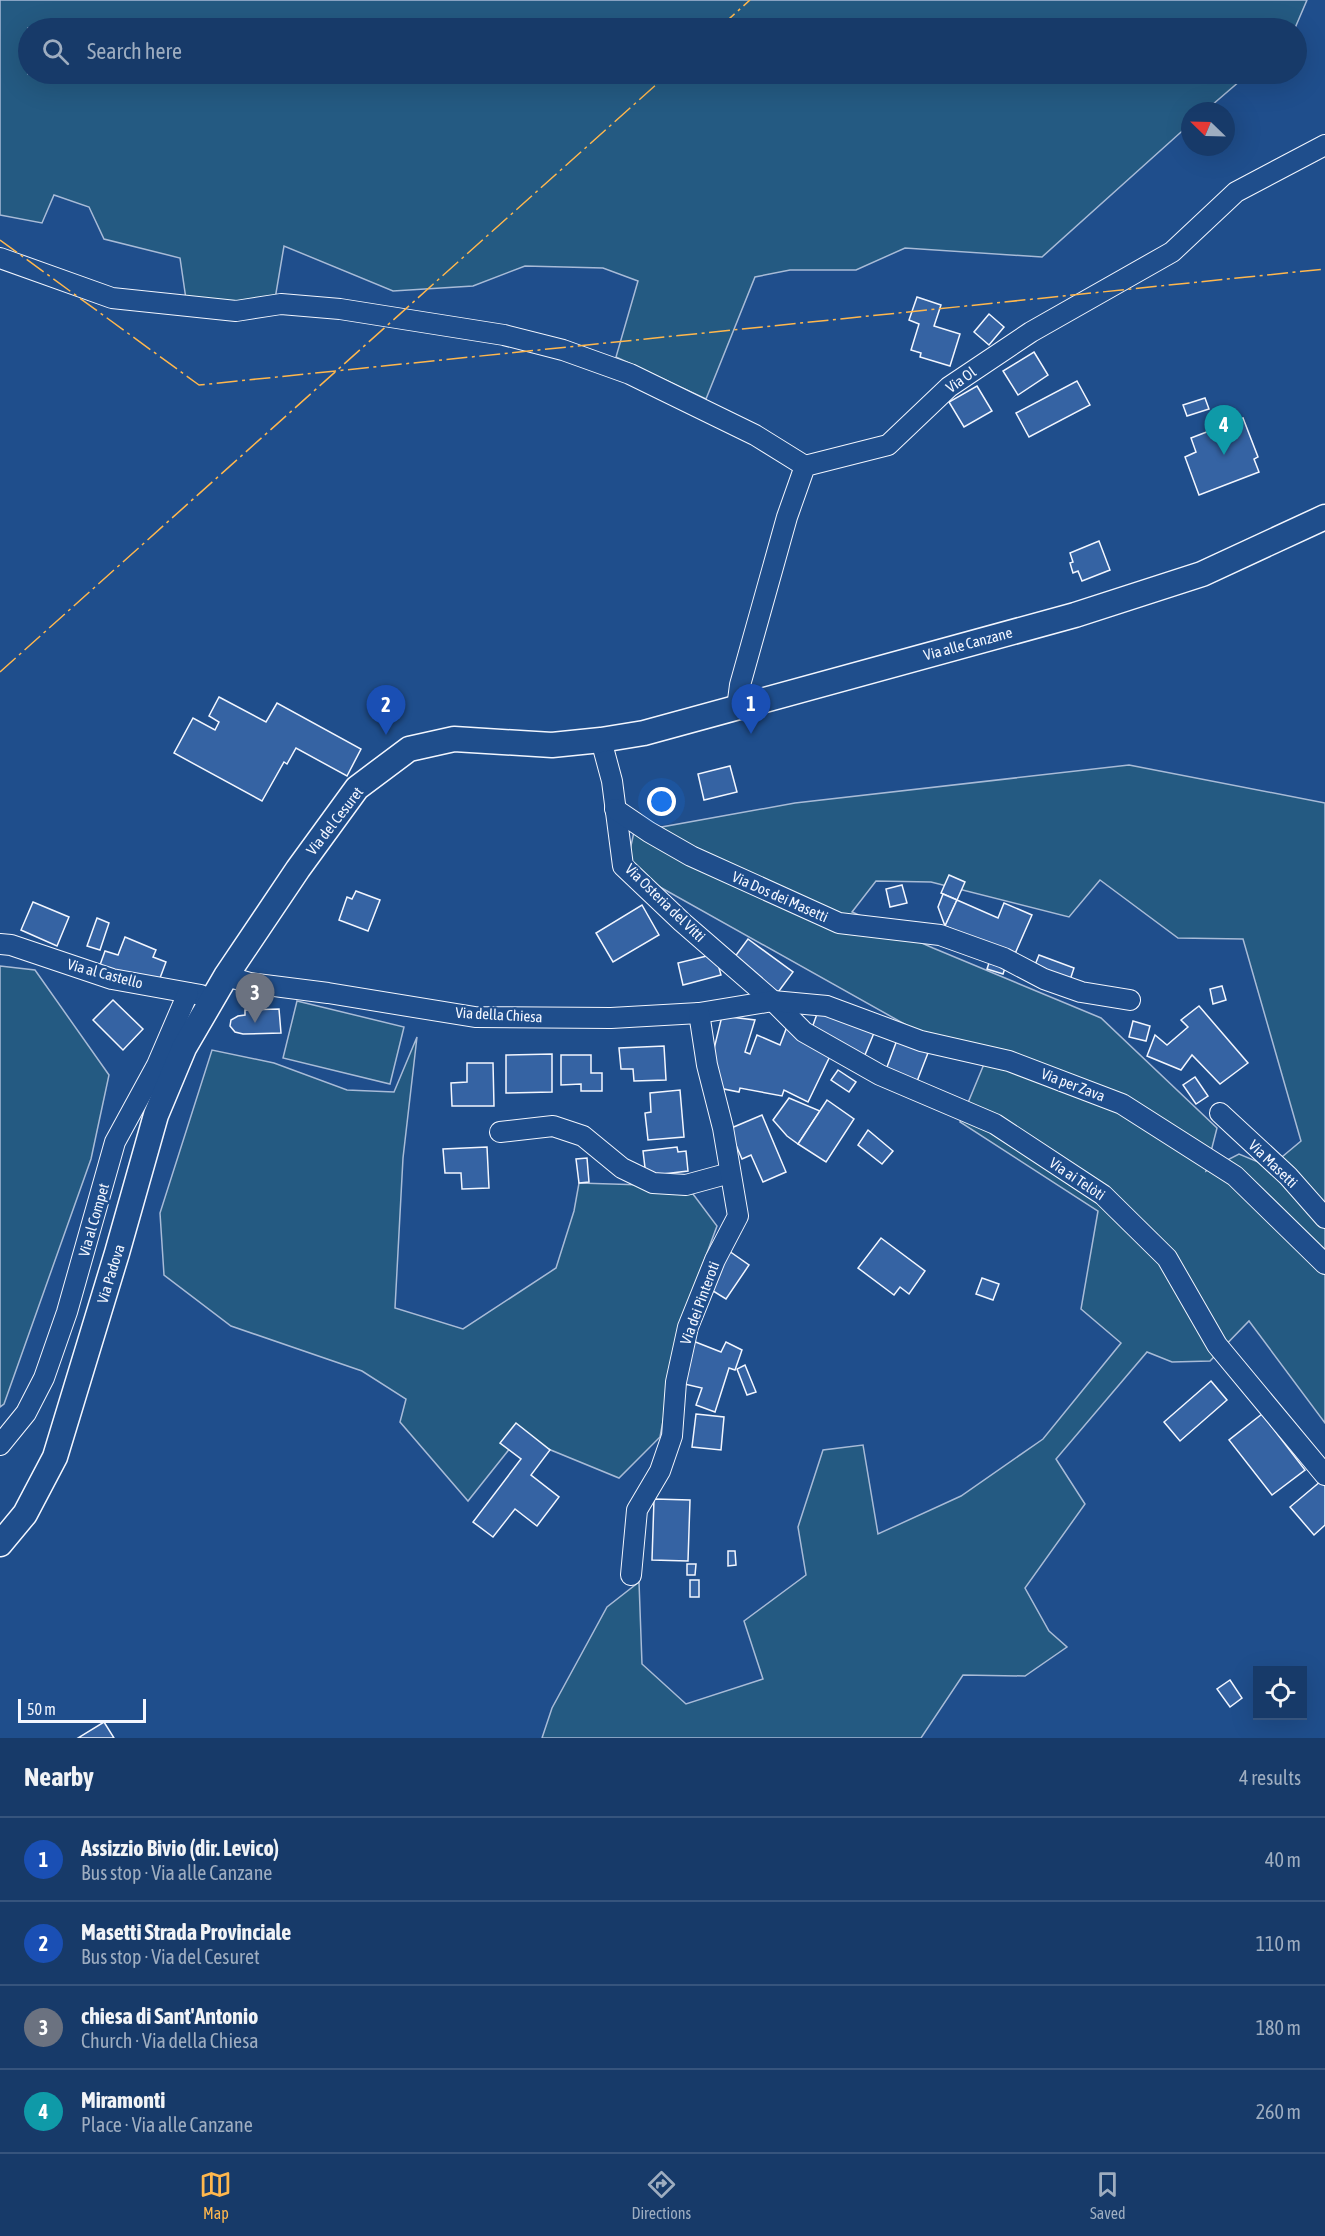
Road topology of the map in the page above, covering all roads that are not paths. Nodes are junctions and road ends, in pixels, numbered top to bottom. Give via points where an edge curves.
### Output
1 (1325, 146) edge
2 (0, 258) edge
3 (805, 466) junction
4 (1325, 517) edge
5 (737, 708) junction
6 (601, 740) junction
7 (615, 809) junction
8 (0, 944) edge
9 (226, 976) junction
10 (188, 993) junction
11 (212, 998) junction
12 (1130, 1000) dead end
13 (773, 1001) junction
14 (699, 1013) junction
15 (1220, 1113) dead end
16 (500, 1132) dead end
17 (730, 1173) junction
18 (1325, 1218) edge
19 (1325, 1264) edge
20 (0, 1444) edge
21 (1325, 1475) edge
22 (0, 1544) edge
23 (631, 1575) dead end

1 - 3 street, Via Ol via 1236,192 1172,252 1031,332 949,387 888,445
2 - 3 street via 112,298 236,310 281,304 340,309 504,335 563,350 630,374 755,435
3 - 5 street via 749,651
4 - 5 main road, Via alle Canzane via 1202,574 1096,608
5 - 6 main road, Via alle Canzane via 644,733
6 - 7 street, Via Osteria del Vitti
6 - 9 main road, Via del Cesuret via 552,745 454,739 409,749 357,788
7 - 12 street, Via Dos dei Masetti via 691,856 840,923 940,935 1081,992
7 - 13 street, Via Osteria del Vitti via 623,866
8 - 10 street, Via al Castello via 112,979
9 - 11 main road, Via del Cesuret
9 - 14 street, Via della Chiesa via 250,984 475,1017 611,1018
10 - 11 street, Via al Castello
10 - 20 street, Via al Compet via 157,1065 115,1142 68,1312 44,1378 26,1413
11 - 22 main road, Via Padova via 184,1048 156,1115 55,1457 25,1514
13 - 14 street, Via della Chiesa
13 - 19 street, Via per Zava via 827,1006 921,1041 1009,1061 1122,1104 1235,1176
13 - 21 street, Via ai Telòti via 804,1032 880,1075 995,1124 1103,1195 1167,1258 1217,1345
14 - 17 street, Via dei Pinteroti
15 - 18 street, Via Masetti via 1288,1176
16 - 17 street via 553,1126 583,1136 622,1168 653,1183 686,1185
17 - 23 street, Via dei Pinteroti via 738,1216 688,1327 676,1382 672,1436 660,1471 637,1510

